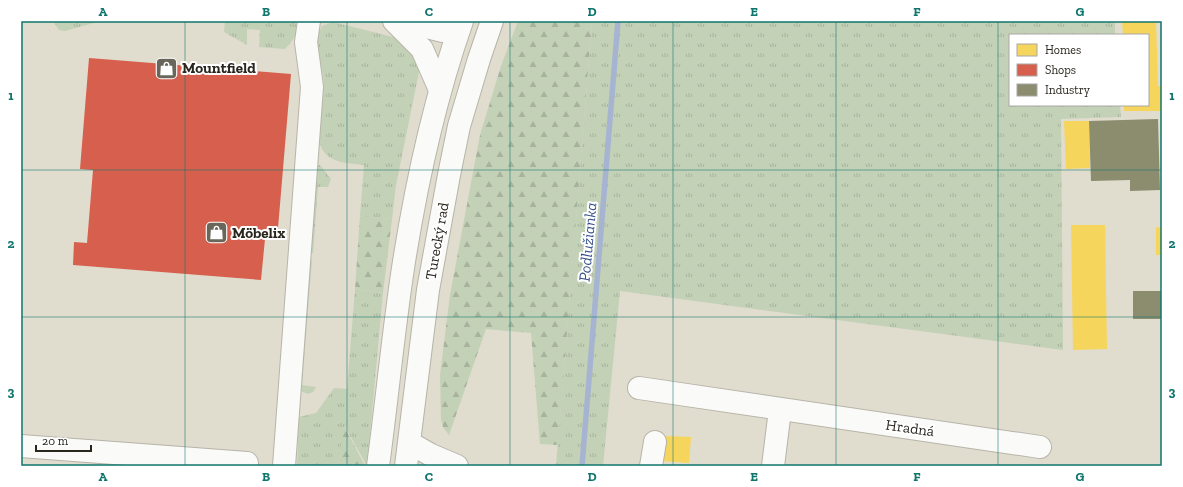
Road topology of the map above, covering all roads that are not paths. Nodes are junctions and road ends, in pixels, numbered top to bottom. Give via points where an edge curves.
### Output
1 (309, 21) edge
2 (394, 21) edge
3 (402, 21) edge
4 (457, 24) edge
5 (489, 30) edge
6 (440, 90) junction
7 (639, 388) dead end
8 (780, 410) junction
9 (654, 442) dead end
10 (410, 443) junction
11 (21, 446) edge
12 (1040, 447) dead end
13 (247, 463) dead end
14 (284, 466) edge
15 (378, 466) edge
16 (406, 466) edge
17 (457, 466) edge
18 (651, 466) edge
19 (773, 466) edge

1 - 14 main road via 306,42 312,87
2 - 6 main road via 422,49
3 - 4 main road via 443,31
4 - 5 main road
4 - 6 main road, Turecký rad
5 - 10 main road, Turecký rad via 459,126 448,183 428,290
6 - 15 main road, Turecký rad via 403,267
7 - 8 main road, Hradná
8 - 12 main road, Hradná
8 - 19 main road
9 - 18 main road
10 - 16 main road, Turecký rad
10 - 17 main road
11 - 13 main road

